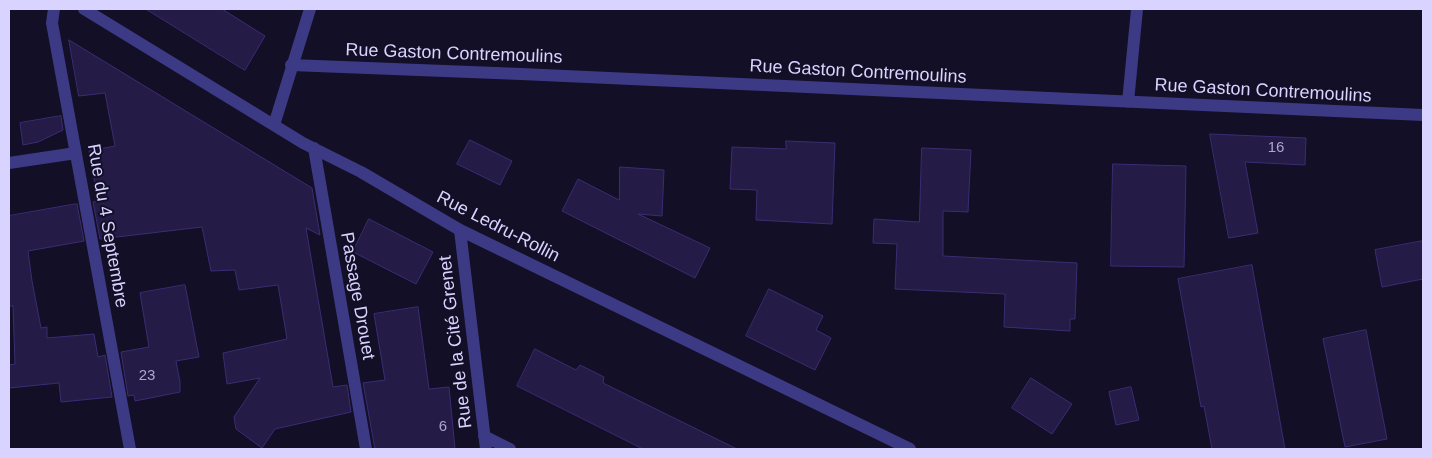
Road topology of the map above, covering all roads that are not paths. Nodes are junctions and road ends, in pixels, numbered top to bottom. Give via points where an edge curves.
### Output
1 (54, 9) edge
2 (84, 9) edge
3 (310, 9) edge
4 (1137, 9) edge
5 (292, 65) junction
6 (1128, 102) junction
7 (1423, 115) edge
8 (274, 124) junction
9 (314, 148) junction
10 (76, 153) junction
11 (9, 163) edge
12 (460, 230) junction
13 (484, 436) junction
14 (130, 449) edge
15 (366, 449) edge
16 (486, 449) edge
17 (510, 449) edge
18 (910, 449) edge

1 - 10 street, Rue du 4 Septembre via 52,23
2 - 8 street, Rue Ledru-Rollin
3 - 5 street
4 - 6 street
5 - 6 street, Rue Gaston Contremoulins
5 - 8 street
6 - 7 street, Rue Gaston Contremoulins
8 - 9 street, Rue Ledru-Rollin
9 - 12 street, Rue Ledru-Rollin
9 - 15 street, Passage Drouet
10 - 11 street
10 - 14 street, Rue du 4 Septembre
12 - 13 street, Rue de la Cité Grenet
12 - 18 street, Rue Ledru-Rollin
13 - 16 street, Rue de la Cité Grenet
13 - 17 street

